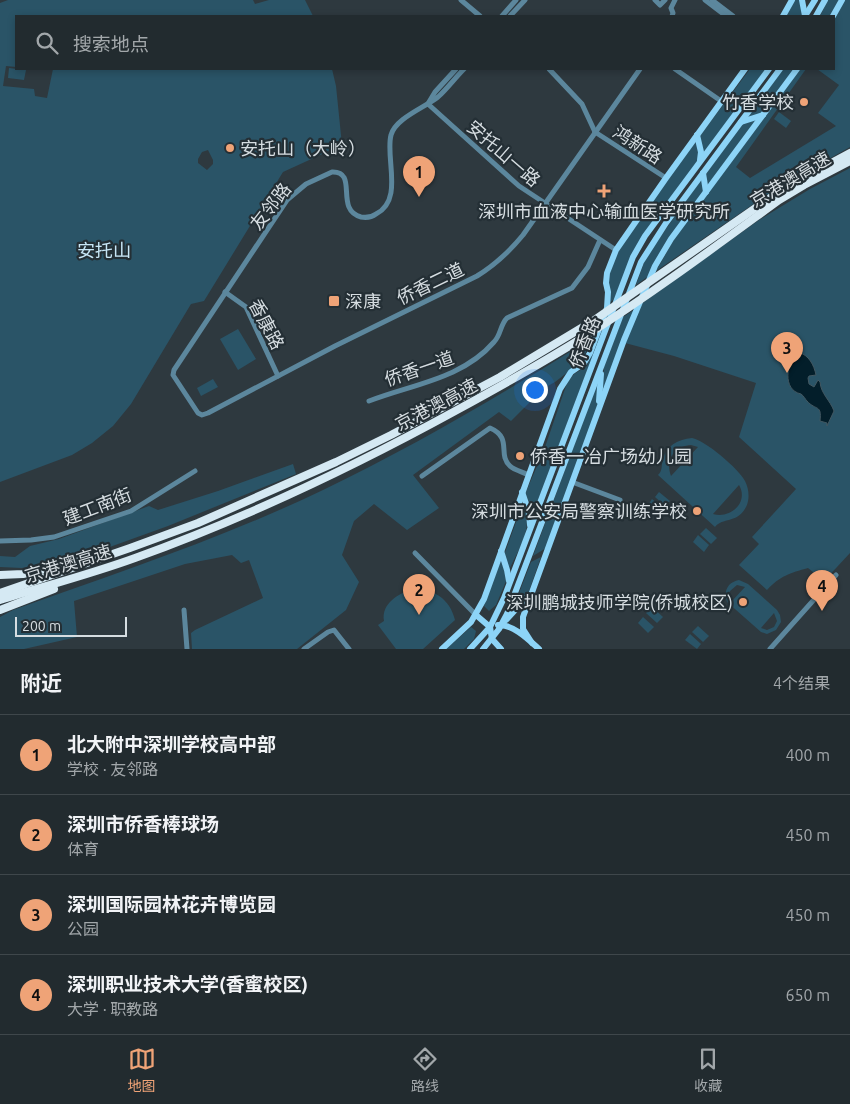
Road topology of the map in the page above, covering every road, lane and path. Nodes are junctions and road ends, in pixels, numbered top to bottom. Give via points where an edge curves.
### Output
1 (461, 0) edge
2 (516, 0) edge
3 (525, 0) edge
4 (655, 0) edge
5 (665, 0) edge
6 (675, 0) edge
7 (705, 0) edge
8 (712, 0) edge
9 (792, 0) edge
10 (802, 0) edge
11 (815, 0) edge
12 (825, 0) edge
13 (842, 0) edge
14 (467, 5) junction
15 (474, 15) edge
16 (479, 15) edge
17 (505, 15) edge
18 (672, 15) edge
19 (725, 15) edge
20 (731, 15) edge
21 (784, 15) edge
22 (805, 15) edge
23 (806, 15) edge
24 (817, 15) edge
25 (834, 15) edge
26 (455, 70) edge
27 (463, 70) edge
28 (550, 70) edge
29 (639, 70) edge
30 (676, 70) edge
31 (744, 70) edge
32 (768, 70) edge
33 (779, 70) edge
34 (796, 70) edge
35 (721, 101) junction
36 (428, 104) junction
37 (763, 114) junction
38 (740, 122) junction
39 (595, 132) junction
40 (697, 134) junction
41 (850, 153) edge
42 (850, 161) edge
43 (699, 163) junction
44 (703, 173) junction
45 (666, 178) junction
46 (706, 192) junction
47 (545, 204) junction
48 (665, 211) junction
49 (639, 216) junction
50 (600, 240) junction
51 (616, 250) junction
52 (225, 292) junction
53 (602, 367) junction
54 (278, 376) junction
55 (369, 401) dead end
56 (599, 410) junction
57 (202, 415) joint
58 (195, 471) dead end
59 (529, 475) junction
60 (422, 476) dead end
61 (572, 482) junction
62 (522, 492) junction
63 (620, 500) dead end
64 (530, 528) junction
65 (0, 541) edge
66 (130, 548) junction
67 (501, 551) junction
68 (415, 553) dead end
69 (134, 559) junction
70 (0, 575) edge
71 (836, 575) dead end
72 (509, 586) junction
73 (533, 590) junction
74 (0, 593) edge
75 (0, 600) edge
76 (0, 610) edge
77 (184, 610) dead end
78 (476, 615) junction
79 (502, 625) junction
80 (490, 627) junction
81 (492, 639) junction
82 (536, 647) edge
83 (188, 649) edge
84 (304, 649) edge
85 (349, 649) edge
86 (442, 649) edge
87 (470, 649) edge
88 (483, 649) edge
89 (501, 649) edge
90 (527, 649) edge
91 (770, 649) edge

1 - 14 street
2 - 17 street
3 - 17 street
4 - 5 street via 660,5
6 - 18 street via 671,8
7 - 19 street
8 - 20 street
9 - 21 main road
10 - 22 main road
11 - 23 main road
12 - 24 main road
13 - 25 main road
14 - 15 street
14 - 16 street
26 - 36 street
27 - 36 street
28 - 39 street via 582,104
29 - 39 street, 侨香二道
30 - 35 street
31 - 35 main road
32 - 43 main road, 侨香路
33 - 38 main road, 侨香路
34 - 37 main road
35 - 40 main road
36 - 47 street, 安托山一路 via 519,186
36 - 52 street, 友邻路 via 393,129 390,141 391,188 388,203 380,213 363,217 352,211 346,200 346,180 340,173 332,172 306,184 287,200
37 - 38 main road
37 - 46 main road
38 - 44 main road, 侨香路
39 - 45 street, 鸿新路
39 - 47 street, 侨香二道
40 - 43 main road via 701,152
40 - 45 main road
41 - 66 highway, 京港澳高速 via 783,189 593,321 492,382 344,458 214,516
42 - 69 highway, 京港澳高速 via 779,200 588,334 509,382 367,457 246,514
43 - 48 main road, 侨香路
44 - 46 main road
44 - 53 main road, 侨香路 via 644,257
45 - 49 main road
46 - 56 main road via 671,239 656,266 624,340
47 - 50 street, 安托山一路
47 - 54 street, 侨香二道 via 514,246 489,269
48 - 49 main road
48 - 64 main road, 侨香路 via 633,257
49 - 51 main road
50 - 51 street, 安托山一路
50 - 55 street, 侨香一道 via 588,267 572,288 506,318 496,341 469,364 451,374
51 - 59 main road via 606,283 607,308 590,353 560,389
52 - 54 street, 香康路 via 246,307
52 - 57 street, 友邻路 via 174,370 173,376
53 - 56 main road
53 - 79 main road, 侨香路
54 - 57 street, 侨香二道
56 - 61 main road
58 - 65 street, 建工南街 via 131,511 54,537
59 - 60 street via 508,465 504,457 505,443 497,431 490,428
59 - 62 main road
61 - 63 street
61 - 73 main road
62 - 64 main road
62 - 67 main road
64 - 72 main road, 侨香路
66 - 70 highway via 49,569
66 - 74 highway, 京港澳高速
67 - 72 main road
67 - 78 main road
68 - 78 street
69 - 75 highway, 京港澳高速
69 - 76 highway
71 - 91 street
72 - 80 main road, 侨香路
73 - 79 main road
73 - 82 main road via 522,622 525,633
77 - 83 street
78 - 80 main road
78 - 86 main road
79 - 80 main road
79 - 81 main road, 侨香路
79 - 82 main road
80 - 81 main road
80 - 87 main road, 侨香路
81 - 88 main road, 侨香路
81 - 89 main road
82 - 90 main road
84 - 85 street via 334,630

